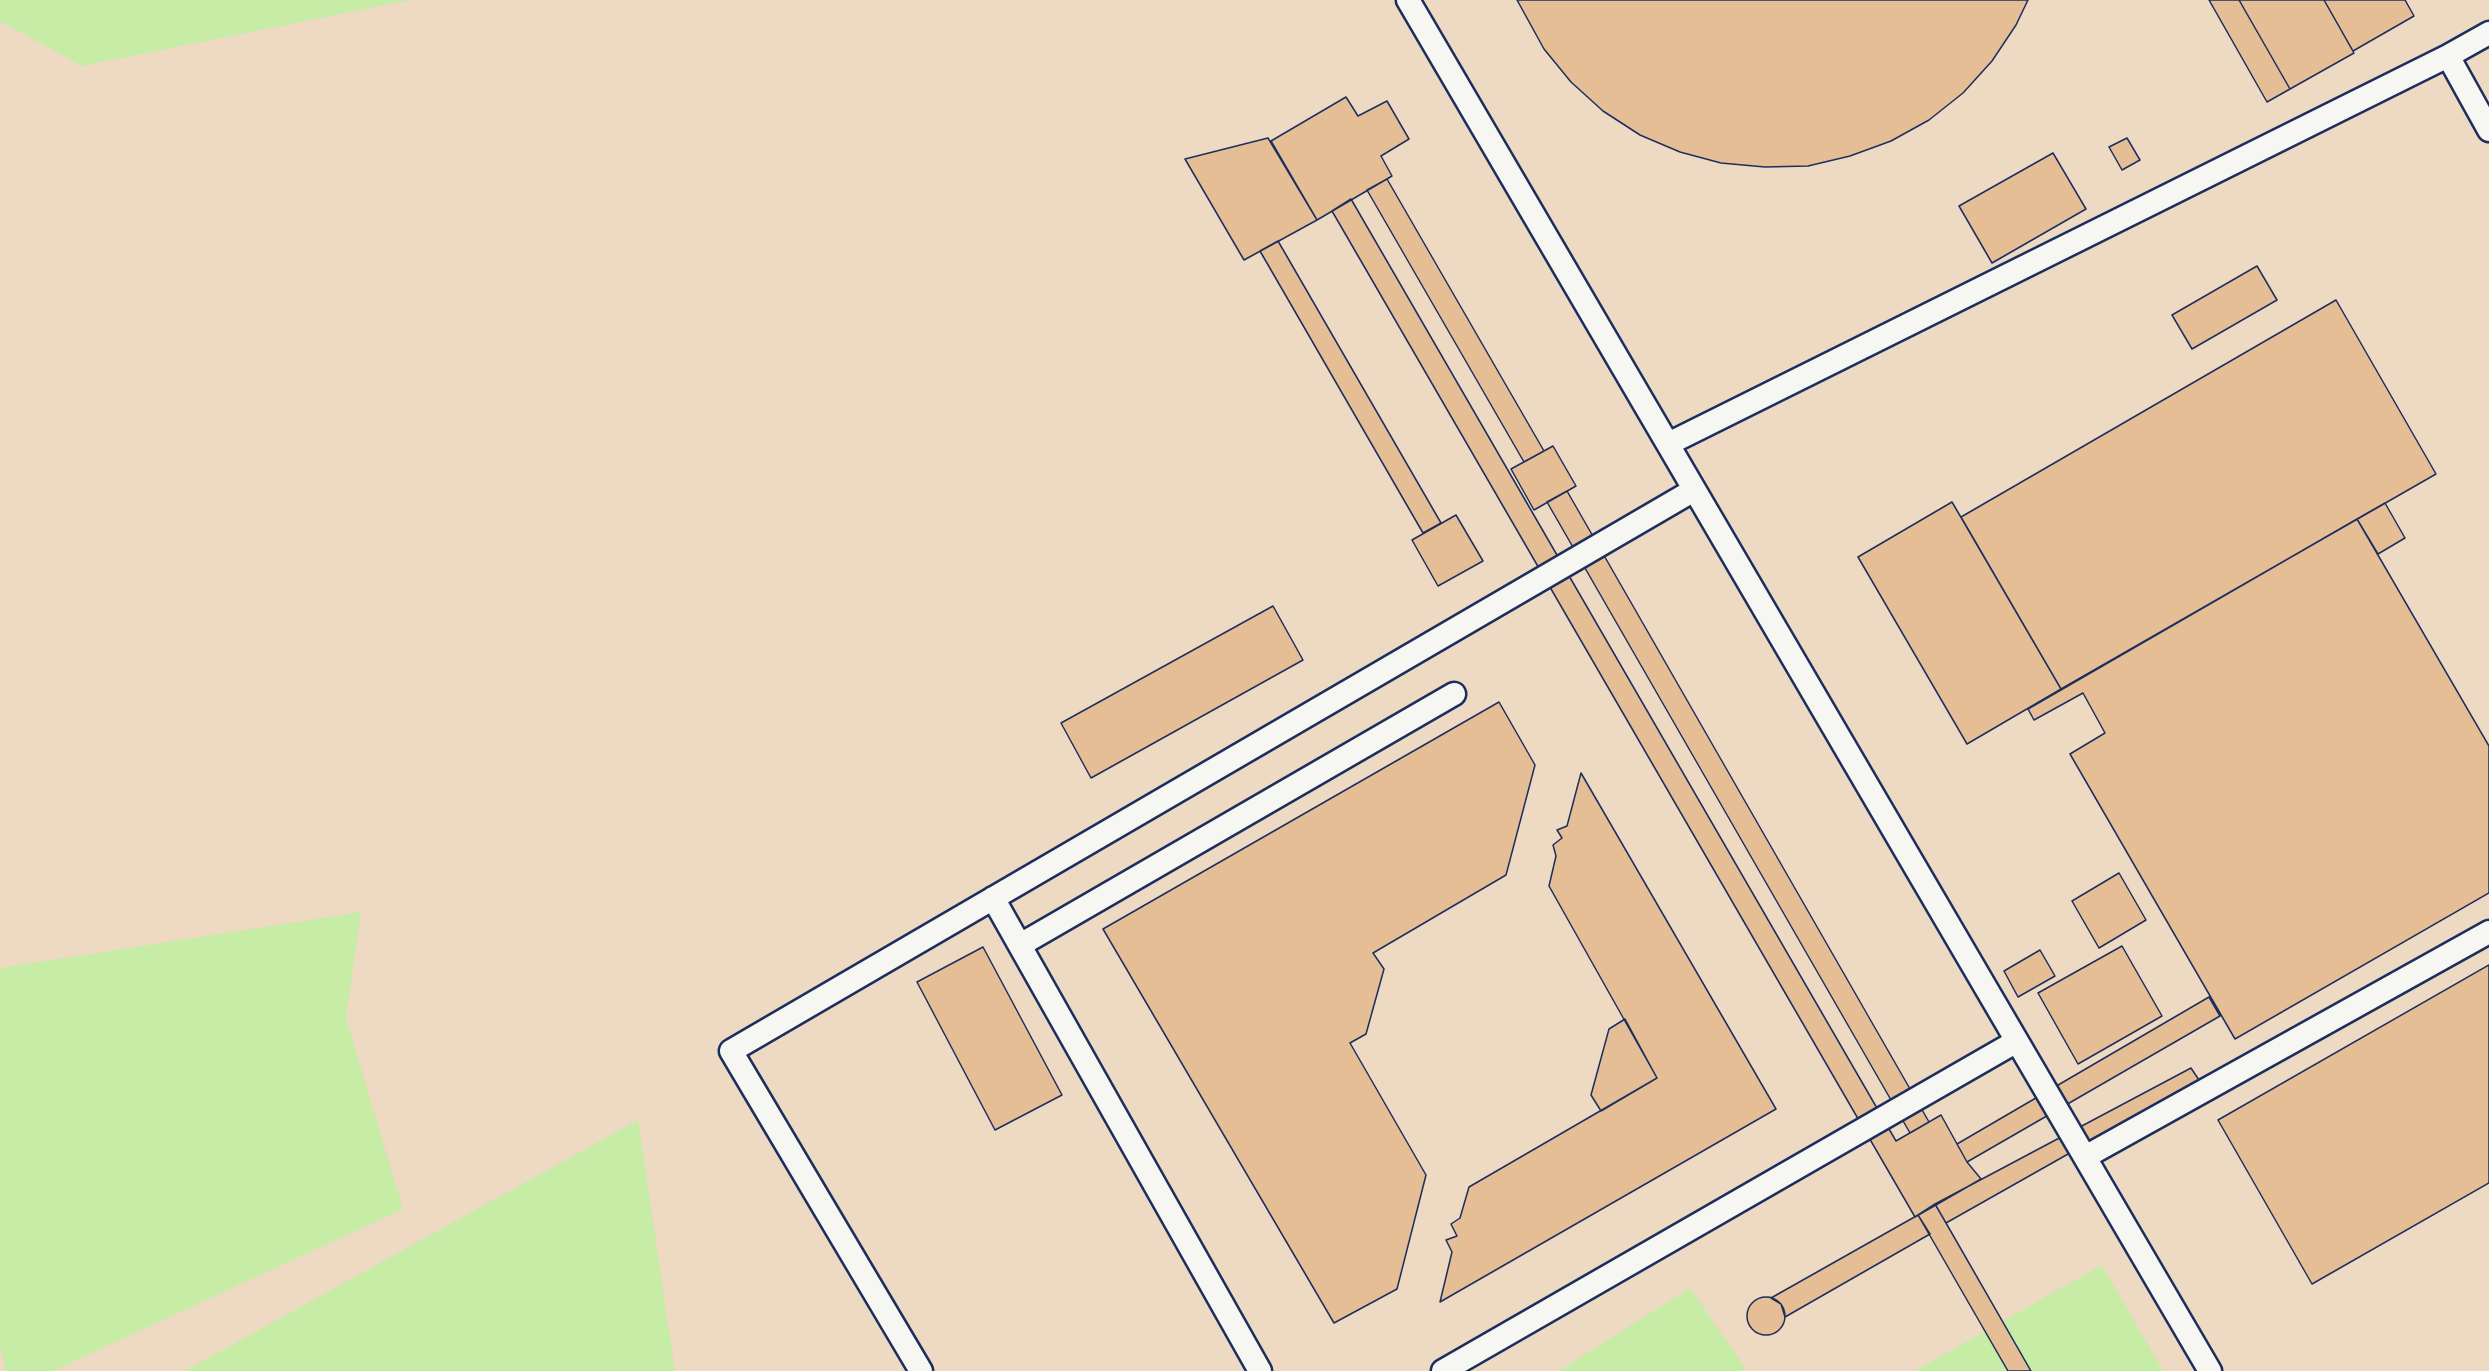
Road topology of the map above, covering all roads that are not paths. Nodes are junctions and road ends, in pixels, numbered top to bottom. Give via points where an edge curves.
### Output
1 (1408, 0) edge
2 (2489, 33) edge
3 (2448, 57) junction
4 (2489, 130) edge
5 (1668, 444) junction
6 (1694, 490) junction
7 (1454, 694) dead end
8 (993, 898) junction
9 (2489, 932) edge
10 (1020, 945) junction
11 (2017, 1041) junction
12 (2085, 1157) junction
13 (921, 1371) edge
14 (1260, 1371) edge
15 (1443, 1371) edge
16 (2210, 1371) edge

1 - 5 lane
2 - 3 lane
3 - 4 lane
3 - 5 lane
5 - 6 lane
6 - 8 lane
6 - 11 lane
7 - 10 lane
8 - 10 lane
8 - 13 lane via 731,1051
9 - 12 lane
10 - 14 lane
11 - 12 lane
11 - 15 lane
12 - 16 lane

